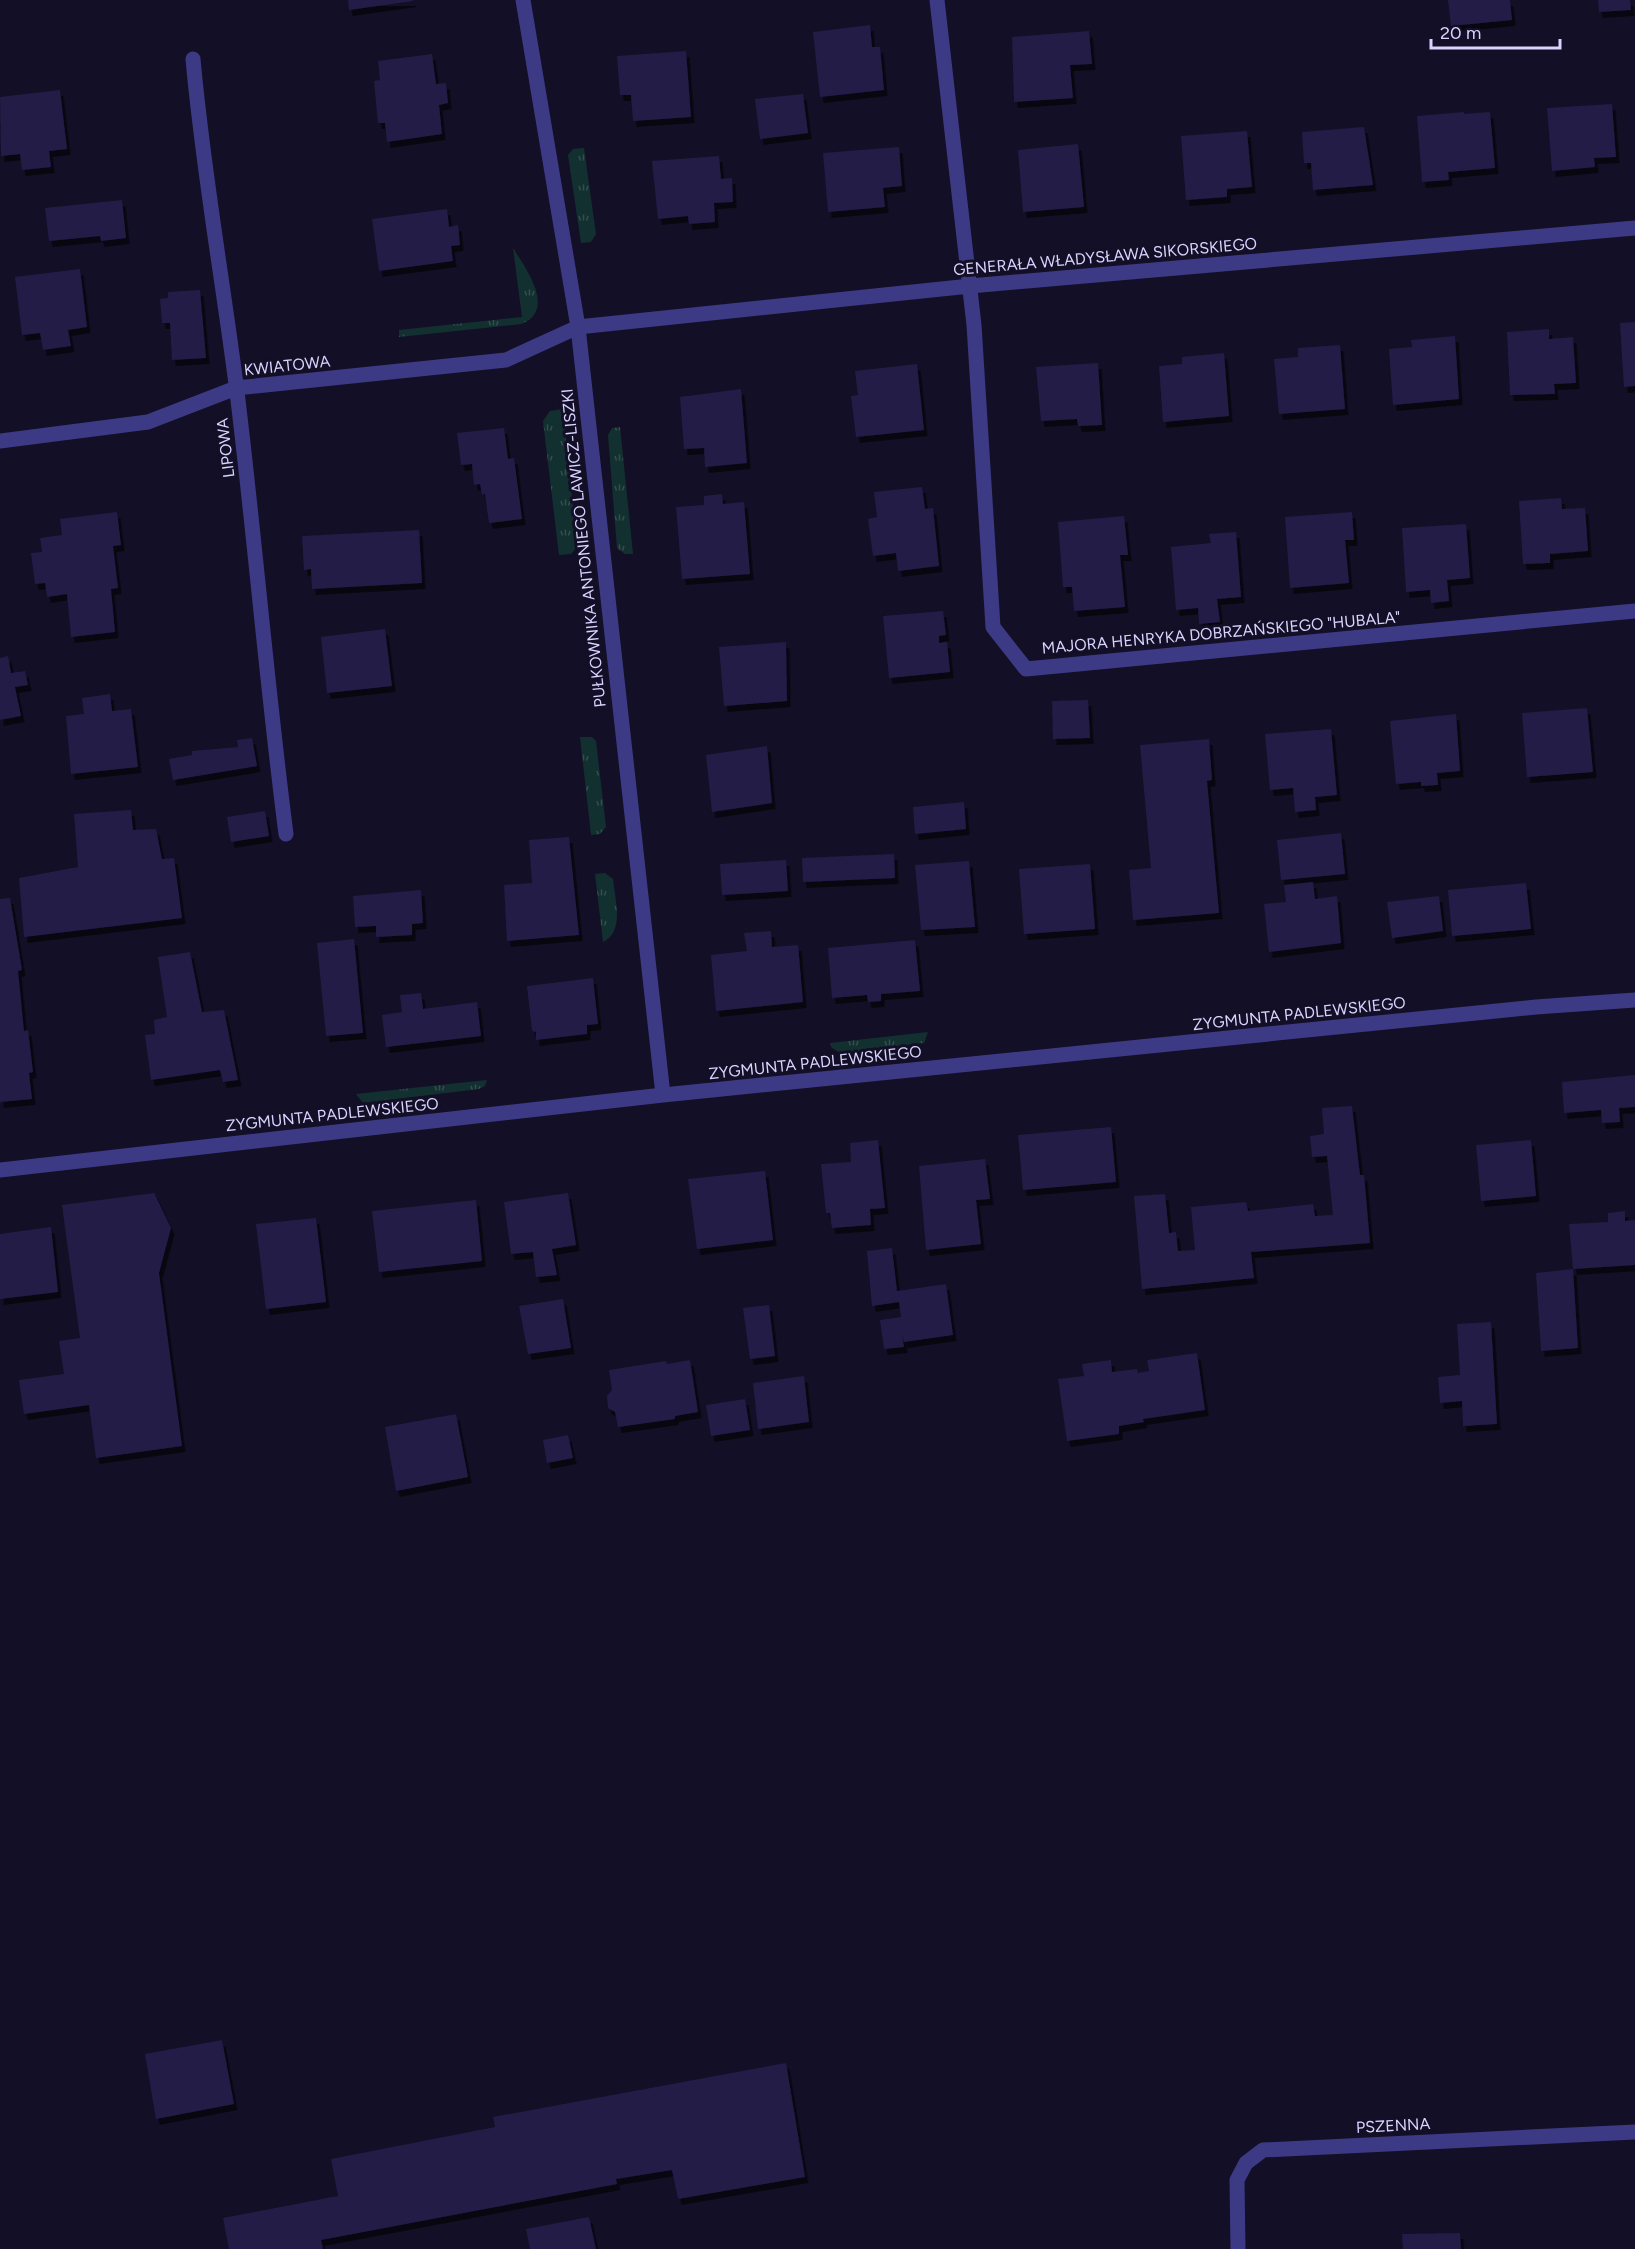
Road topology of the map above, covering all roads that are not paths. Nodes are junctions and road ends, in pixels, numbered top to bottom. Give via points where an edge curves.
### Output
1 (523, 0) edge
2 (937, 0) edge
3 (193, 59) dead end
4 (1635, 228) edge
5 (970, 286) junction
6 (578, 327) junction
7 (236, 388) junction
8 (0, 441) edge
9 (1635, 611) edge
10 (286, 834) dead end
11 (1635, 1000) edge
12 (663, 1095) junction
13 (0, 1170) edge
14 (1635, 2132) edge
15 (1238, 2249) edge

1 - 6 street, PUŁKOWNIKA ANTONIEGO LAWICZ-LISZKI
2 - 5 street
3 - 7 street, LIPOWA via 200,139
4 - 5 street, GENERAŁA WŁADYSŁAWA SIKORSKIEGO
5 - 6 street, GENERAŁA WŁADYSŁAWA SIKORSKIEGO
5 - 9 street, MAJORA HENRYKA DOBRZAŃSKIEGO "HUBALA" via 993,627 1026,669
6 - 7 street, KWIATOWA via 506,360
6 - 12 street, PUŁKOWNIKA ANTONIEGO LAWICZ-LISZKI
7 - 8 street, KWIATOWA via 148,422
7 - 10 street, LIPOWA
11 - 12 street, ZYGMUNTA PADLEWSKIEGO
12 - 13 street, ZYGMUNTA PADLEWSKIEGO
14 - 15 street, PSZENNA via 1263,2150 1246,2163 1237,2180

